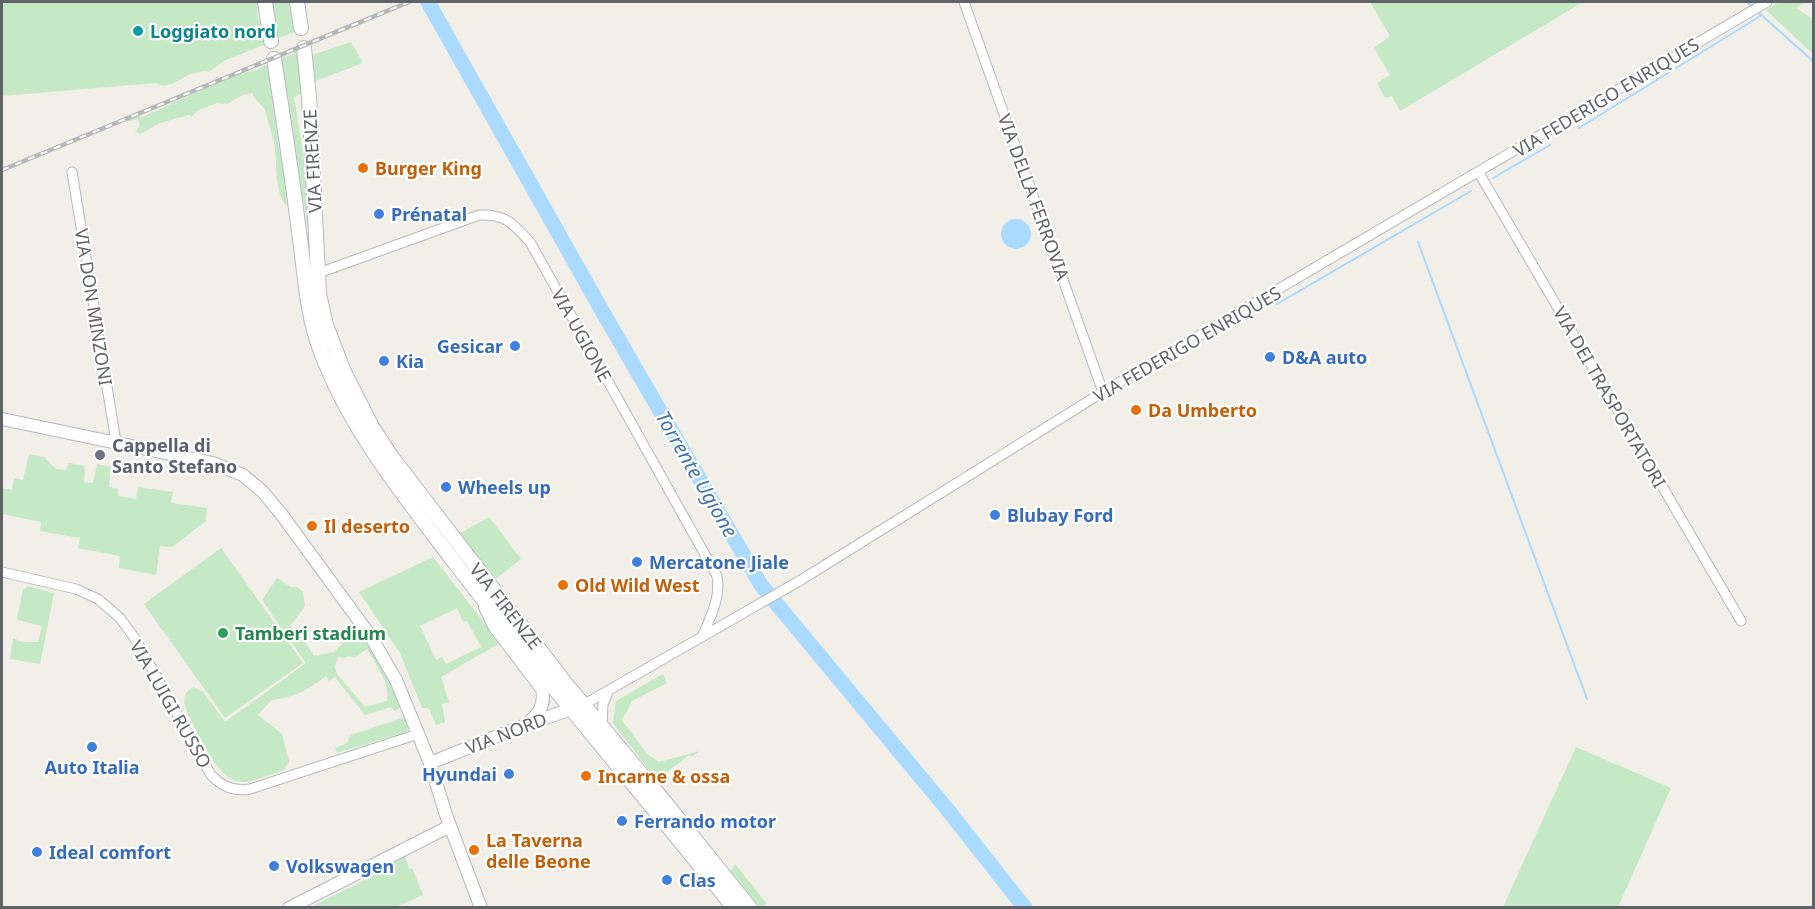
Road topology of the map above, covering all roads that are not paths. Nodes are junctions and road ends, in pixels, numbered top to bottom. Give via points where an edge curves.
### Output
1 (265, 2) edge
2 (297, 2) edge
3 (964, 2) edge
4 (1767, 2) edge
5 (301, 28) dead end
6 (272, 41) dead end
7 (304, 48) dead end
8 (274, 59) dead end
9 (72, 172) dead end
10 (1479, 173) junction
11 (300, 234) junction
12 (316, 274) junction
13 (1103, 392) junction
14 (2, 419) edge
15 (116, 442) junction
16 (2, 572) edge
17 (481, 598) junction
18 (1741, 621) dead end
19 (702, 637) junction
20 (609, 690) junction
21 (577, 707) junction
22 (525, 725) junction
23 (602, 728) junction
24 (418, 734) junction
25 (430, 763) junction
26 (450, 826) junction
27 (290, 908) edge
28 (481, 908) edge
29 (734, 908) edge
30 (750, 908) edge

1 - 6 main road
2 - 5 main road
3 - 13 street, VIA DELLA FERROVIA
4 - 10 street, VIA FEDERIGO ENRIQUES
7 - 12 main road, VIA FIRENZE
8 - 11 main road, VIA FIRENZE
9 - 15 street, VIA DON MINZONI
10 - 13 street, VIA FEDERIGO ENRIQUES
10 - 18 street, VIA DEI TRASPORTATORI
11 - 12 street, VIA FIRENZE
11 - 17 main road, VIA FIRENZE via 308,309 346,407 384,469
12 - 19 street, VIA UGIONE via 480,215 511,222 530,242 717,576 717,597
12 - 21 main road, VIA FIRENZE via 322,310 337,356 372,427
13 - 19 street, VIA FEDERIGO ENRIQUES
14 - 15 street
15 - 24 street via 213,463 243,475 263,492 371,638 396,680
16 - 24 street, VIA LUIGI RUSSO via 76,588 98,599 120,618 211,775 231,789 250,789
17 - 21 main road, VIA FIRENZE
17 - 22 street, VIA FIRENZE via 494,626 542,689 542,706
19 - 20 street, VIA FEDERIGO ENRIQUES
20 - 21 street, VIA FEDERIGO ENRIQUES
20 - 23 street via 603,704
21 - 22 street, VIA NORD
21 - 23 main road, VIA FIRENZE
21 - 29 main road, VIA FIRENZE
22 - 25 street, VIA NORD
23 - 30 main road, VIA FIRENZE
24 - 25 street
25 - 26 street
26 - 27 street
26 - 28 street

